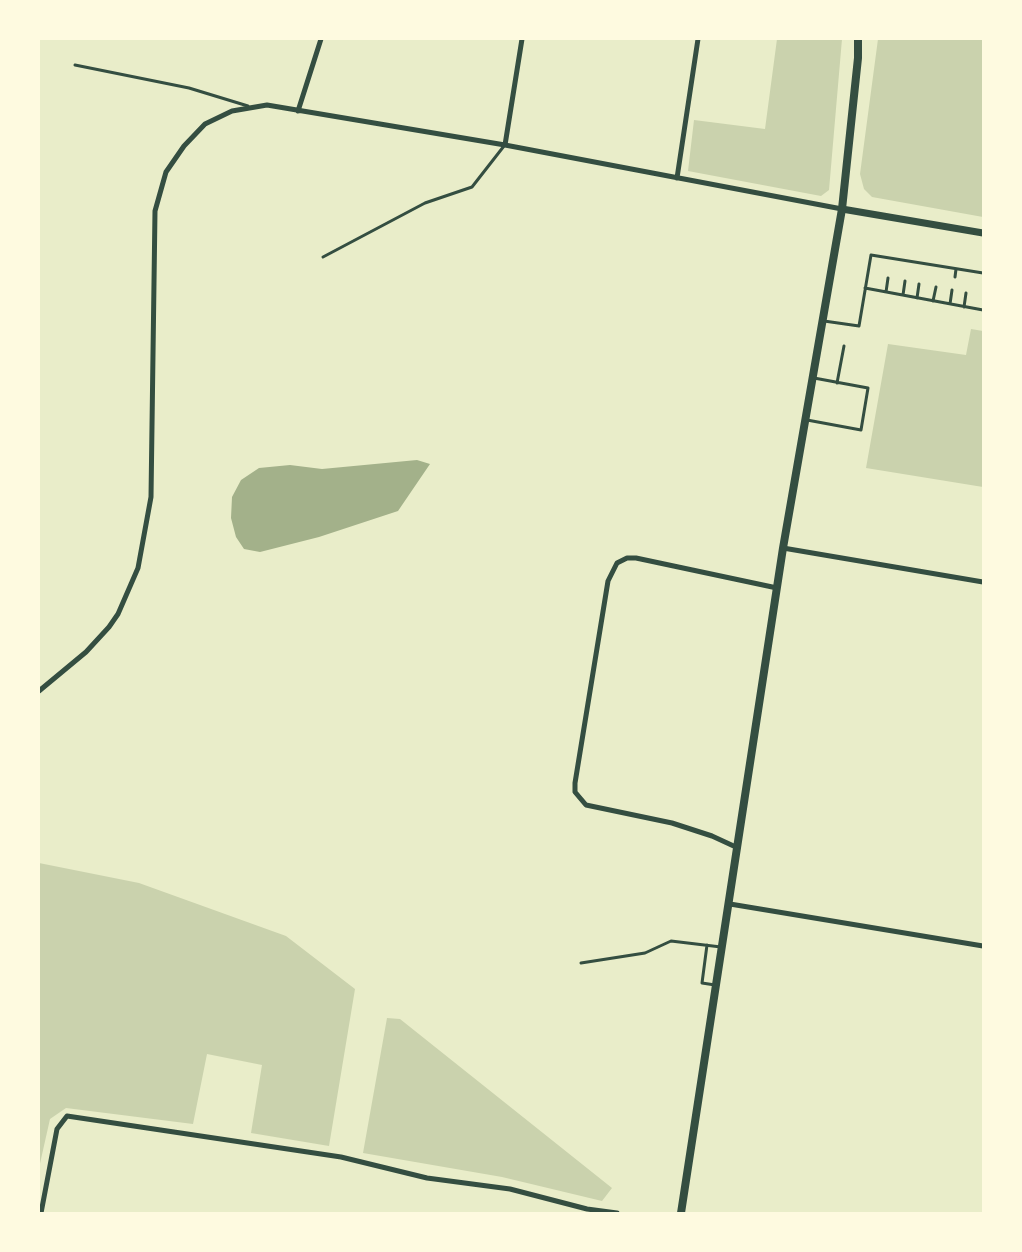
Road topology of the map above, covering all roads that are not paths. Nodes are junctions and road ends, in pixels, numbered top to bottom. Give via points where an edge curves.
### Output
1 (321, 39) edge
2 (522, 39) edge
3 (698, 39) edge
4 (858, 39) edge
5 (864, 39) edge
6 (858, 58) junction
7 (75, 65) dead end
8 (250, 107) junction
9 (298, 111) junction
10 (505, 145) junction
11 (677, 178) junction
12 (842, 209) junction
13 (983, 233) edge
14 (323, 257) dead end
15 (892, 258) junction
16 (909, 261) junction
17 (923, 263) junction
18 (891, 266) dead end
19 (940, 266) junction
20 (908, 268) dead end
21 (956, 268) junction
22 (922, 271) dead end
23 (970, 271) junction
24 (983, 273) edge
25 (939, 274) dead end
26 (955, 277) dead end
27 (888, 278) dead end
28 (968, 278) dead end
29 (905, 281) dead end
30 (919, 284) dead end
31 (936, 287) dead end
32 (866, 288) junction
33 (952, 290) dead end
34 (886, 292) junction
35 (966, 293) dead end
36 (903, 295) junction
37 (917, 298) junction
38 (933, 301) junction
39 (950, 304) junction
40 (964, 307) junction
41 (983, 310) edge
42 (822, 320) junction
43 (844, 346) dead end
44 (813, 378) junction
45 (837, 383) junction
46 (805, 420) junction
47 (783, 548) junction
48 (983, 582) edge
49 (777, 588) junction
50 (39, 691) edge
51 (738, 848) junction
52 (730, 904) junction
53 (708, 945) junction
54 (983, 946) edge
55 (723, 947) junction
56 (580, 963) dead end
57 (717, 985) junction
58 (41, 1213) edge
59 (617, 1213) edge
60 (681, 1213) edge

1 - 9 street
2 - 10 street
3 - 11 street
4 - 6 main road
5 - 6 main road
6 - 12 main road
7 - 8 lane via 189,88
8 - 9 street via 267,105
8 - 50 street via 219,115 205,124 184,146 161,186 154,210 151,497 143,549 129,592 109,627
9 - 10 street
10 - 11 street
10 - 14 lane via 472,188 425,203
11 - 12 street
12 - 13 street
12 - 42 main road
15 - 16 lane
15 - 18 lane
15 - 32 lane via 871,255
16 - 17 lane
16 - 20 lane
17 - 19 lane
17 - 22 lane
19 - 21 lane
19 - 25 lane
21 - 23 lane
21 - 26 lane
23 - 24 lane
23 - 28 lane
27 - 34 lane
29 - 36 lane
30 - 37 lane
31 - 38 lane
32 - 34 lane
32 - 42 lane via 859,326
33 - 39 lane
34 - 36 lane
35 - 40 lane
36 - 37 lane
37 - 38 lane
38 - 39 lane
39 - 40 lane
40 - 41 lane
42 - 44 main road
43 - 45 lane
44 - 45 lane
44 - 46 main road
45 - 46 lane via 868,388 861,430
46 - 47 main road
47 - 48 street
47 - 49 main road
49 - 51 main road
49 - 51 street via 636,558 617,563 608,581 574,783 578,798 586,806 672,824
51 - 52 main road
52 - 54 street
52 - 55 main road
53 - 55 lane
53 - 56 lane via 671,941 645,953
53 - 57 lane via 702,983
55 - 57 main road
57 - 60 main road
58 - 59 street via 57,1129 67,1116 341,1157 427,1178 510,1189

